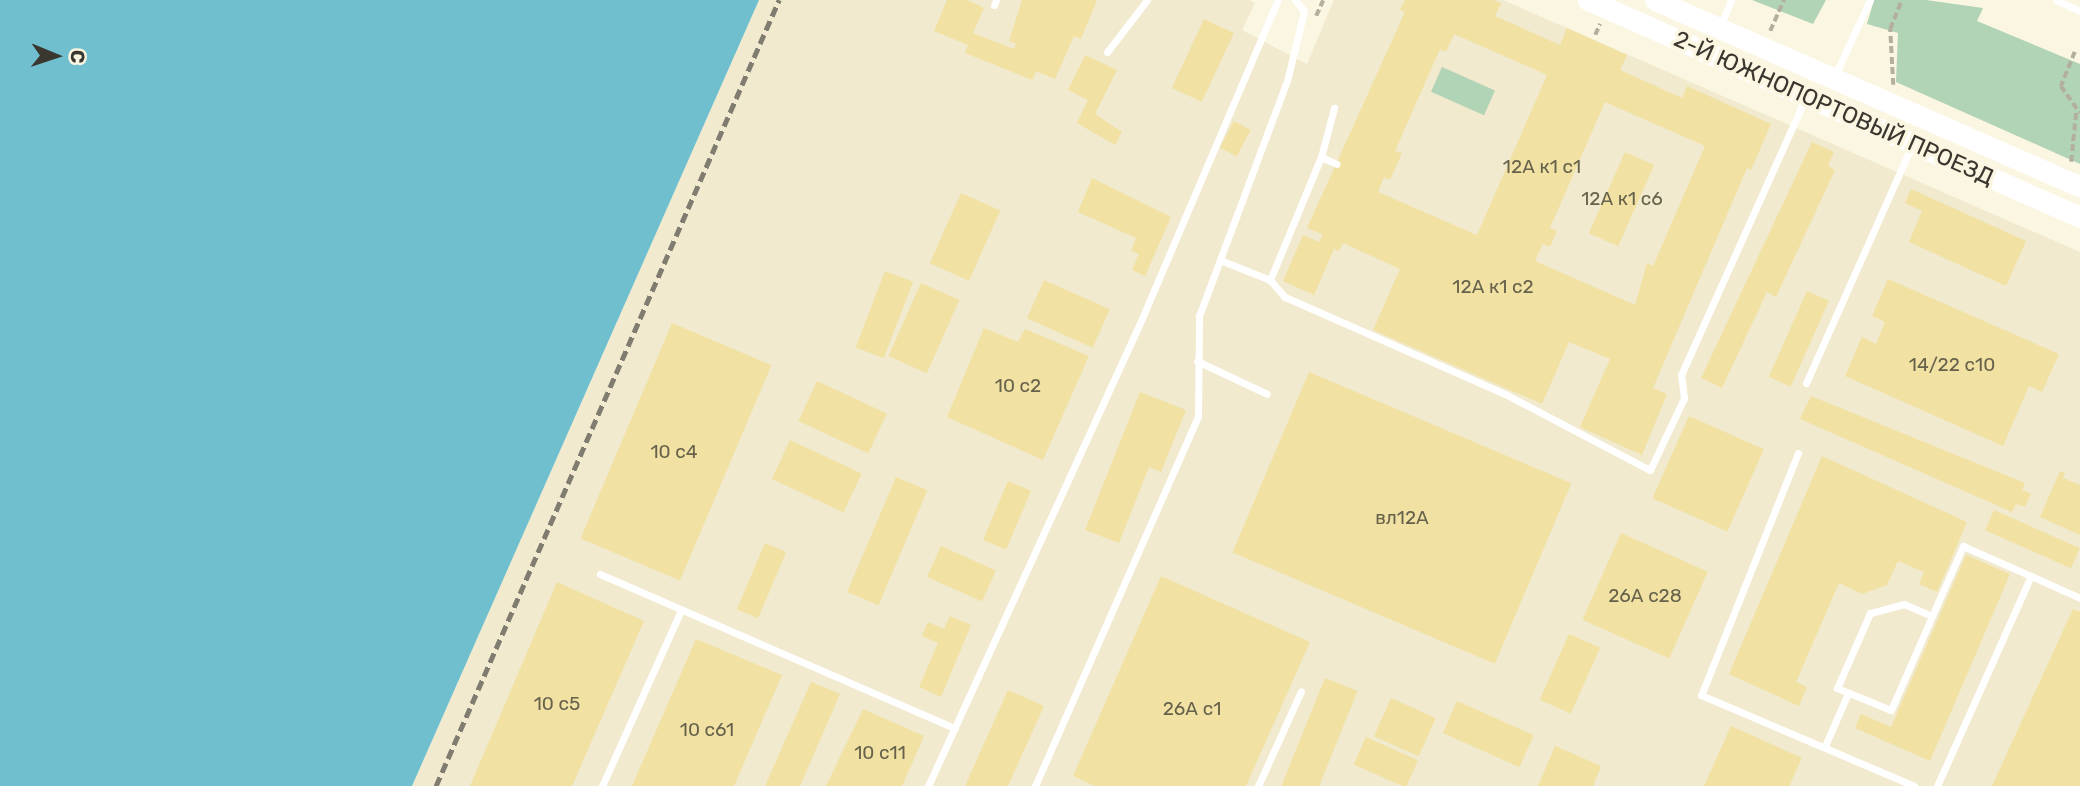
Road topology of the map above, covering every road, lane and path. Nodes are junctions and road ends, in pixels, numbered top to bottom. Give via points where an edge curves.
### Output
1 (1147, 0) edge
2 (1278, 0) edge
3 (1295, 0) edge
4 (1588, 0) edge
5 (1655, 0) edge
6 (1731, 0) edge
7 (1784, 0) edge
8 (1870, 0) edge
9 (1902, 0) edge
10 (2056, 0) edge
11 (2080, 11) edge
12 (1600, 24) dead end
13 (1720, 28) junction
14 (1770, 31) dead end
15 (1595, 35) dead end
16 (1107, 52) dead end
17 (2076, 52) dead end
18 (1834, 79) junction
19 (1893, 85) dead end
20 (1806, 96) junction
21 (1335, 108) dead end
22 (2078, 112) edge
23 (1912, 143) junction
24 (1321, 157) junction
25 (1337, 164) dead end
26 (2071, 164) dead end
27 (2080, 187) edge
28 (2080, 217) edge
29 (1220, 260) junction
30 (1270, 280) junction
31 (1197, 361) junction
32 (1806, 383) dead end
33 (1267, 394) dead end
34 (1798, 453) dead end
35 (600, 574) dead end
36 (2031, 576) junction
37 (2080, 598) edge
38 (681, 610) junction
39 (1932, 616) junction
40 (1301, 691) dead end
41 (1848, 692) junction
42 (955, 729) junction
43 (1825, 746) junction
44 (601, 786) edge
45 (928, 786) edge
46 (1035, 786) edge
47 (1258, 786) edge
48 (1914, 786) edge
49 (1937, 786) edge

1 - 16 lane
2 - 42 lane via 1140,324
3 - 29 lane via 1304,11 1287,81
4 - 20 main road, 2-Й ЮЖНОПОРТОВЫЙ ПРОЕЗД
5 - 13 main road, 2-Й ЮЖНОПОРТОВЫЙ ПРОЕЗД
6 - 13 lane
7 - 14 path
8 - 18 lane
9 - 19 path via 1891,29
10 - 11 lane
12 - 15 path
13 - 18 main road, 2-Й ЮЖНОПОРТОВЫЙ ПРОЕЗД
17 - 22 path via 2061,86
18 - 27 main road, 2-Й ЮЖНОПОРТОВЫЙ ПРОЕЗД
20 - 23 main road, 2-Й ЮЖНОПОРТОВЫЙ ПРОЕЗД
20 - 30 lane via 1681,375 1684,398 1650,470 1507,396 1285,297
21 - 24 lane
22 - 26 path
23 - 28 main road, 2-Й ЮЖНОПОРТОВЫЙ ПРОЕЗД
23 - 32 lane
24 - 25 lane
24 - 30 lane
29 - 30 lane
29 - 31 lane via 1199,316
31 - 33 lane
31 - 46 lane via 1198,416
34 - 43 lane via 1701,695
35 - 38 lane
36 - 37 lane
36 - 39 lane via 1963,546
36 - 49 lane
38 - 42 lane
38 - 44 lane
39 - 41 lane via 1891,710
39 - 41 lane via 1904,604 1870,612 1838,688
40 - 47 lane
41 - 43 lane
42 - 45 lane
43 - 48 lane

